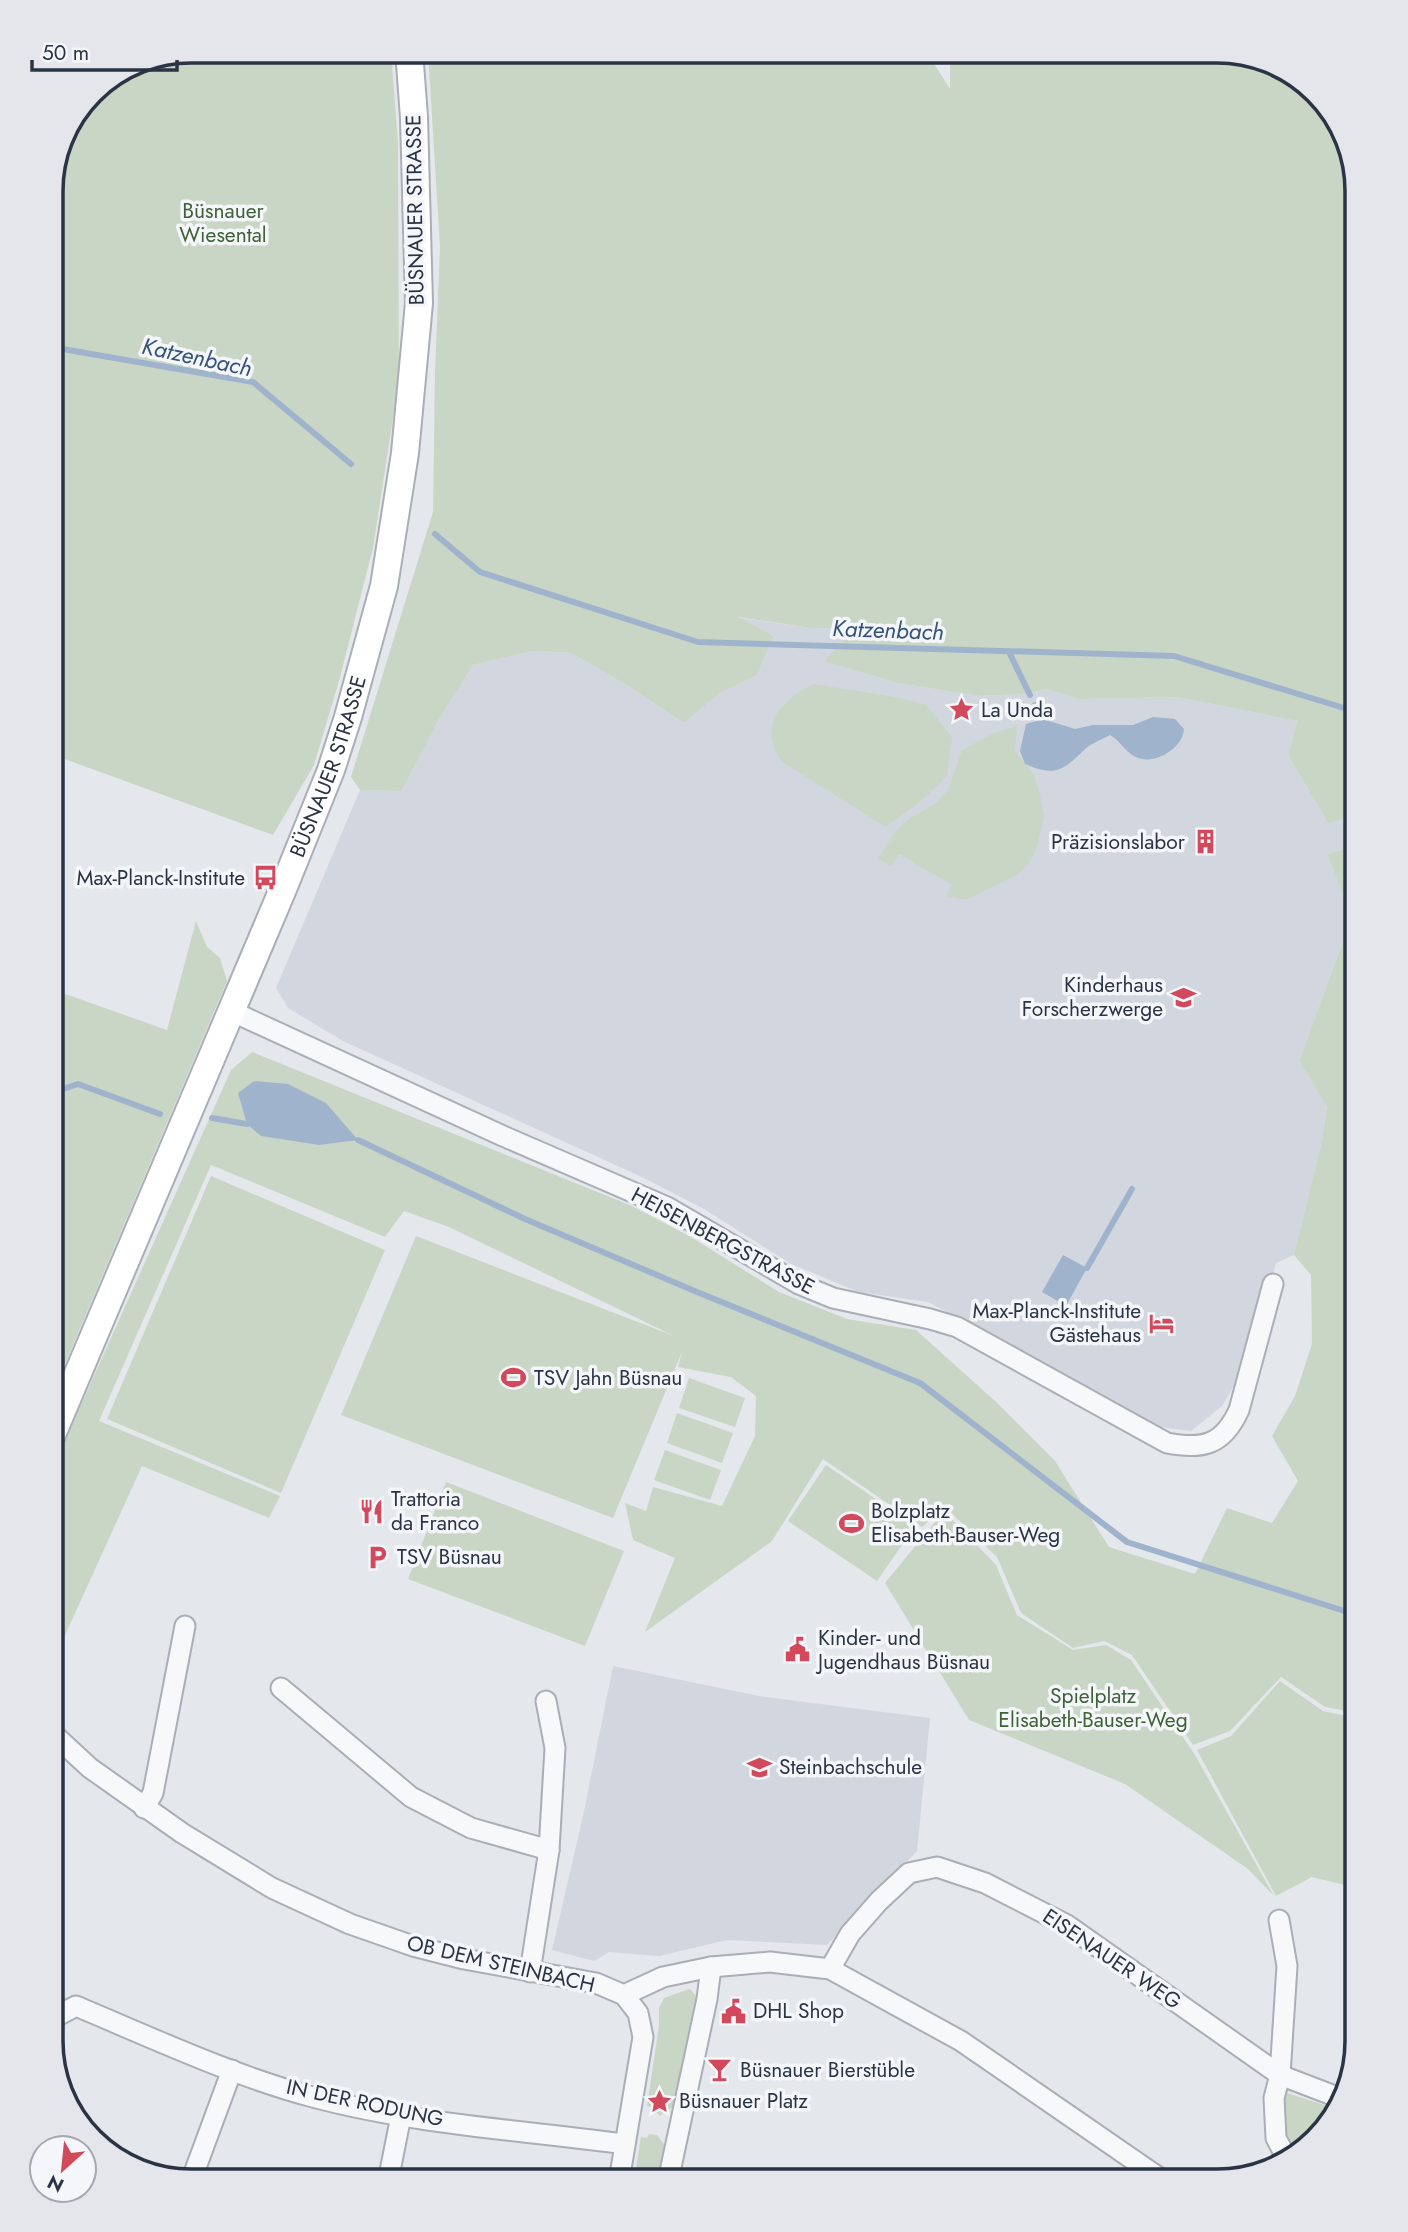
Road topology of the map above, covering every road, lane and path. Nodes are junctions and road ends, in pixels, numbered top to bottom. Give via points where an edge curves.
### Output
1 (410, 63) edge
2 (231, 1012) junction
3 (1273, 1284) dead end
4 (63, 1409) edge
5 (185, 1626) dead end
6 (281, 1688) dead end
7 (546, 1700) dead end
8 (63, 1743) edge
9 (144, 1808) junction
10 (549, 1850) junction
11 (1279, 1920) dead end
12 (710, 1967) junction
13 (830, 1969) junction
14 (530, 1972) junction
15 (624, 1995) junction
16 (63, 2013) edge
17 (232, 2070) junction
18 (1280, 2075) junction
19 (1333, 2095) edge
20 (401, 2116) junction
21 (625, 2144) junction
22 (1282, 2151) edge
23 (195, 2169) edge
24 (390, 2169) edge
25 (621, 2169) edge
26 (671, 2169) edge
27 (1147, 2169) edge

1 - 2 street, BÜSNAUER STRASSE via 419,303 405,453 384,586 331,769
2 - 3 street, HEISENBERGSTRASSE via 667,1207 799,1284 833,1298 957,1328 1167,1443 1205,1445 1232,1426
2 - 4 street, BÜSNAUER STRASSE
5 - 9 street via 153,1793
6 - 10 street via 411,1797 471,1828
7 - 10 street via 555,1748
8 - 9 street, OB DEM STEINBACH
9 - 14 street, OB DEM STEINBACH via 272,1888 350,1924 413,1946
10 - 14 street
11 - 18 street via 1287,1966
12 - 13 street, OB DEM STEINBACH via 771,1962
12 - 15 street, OB DEM STEINBACH via 663,1977
12 - 26 street
13 - 18 street, EISENAUER WEG via 850,1934 879,1901 909,1873 937,1867 985,1883 1067,1924
13 - 27 street via 961,2041
14 - 15 street, OB DEM STEINBACH via 596,1983
15 - 21 street via 638,2013 643,2037
16 - 17 street, IN DER RODUNG via 76,2007
17 - 20 street, IN DER RODUNG via 310,2096
17 - 23 street
18 - 19 street, EISENAUER WEG
18 - 22 street via 1274,2098 1276,2138
20 - 21 street, IN DER RODUNG
20 - 24 street
21 - 25 street

